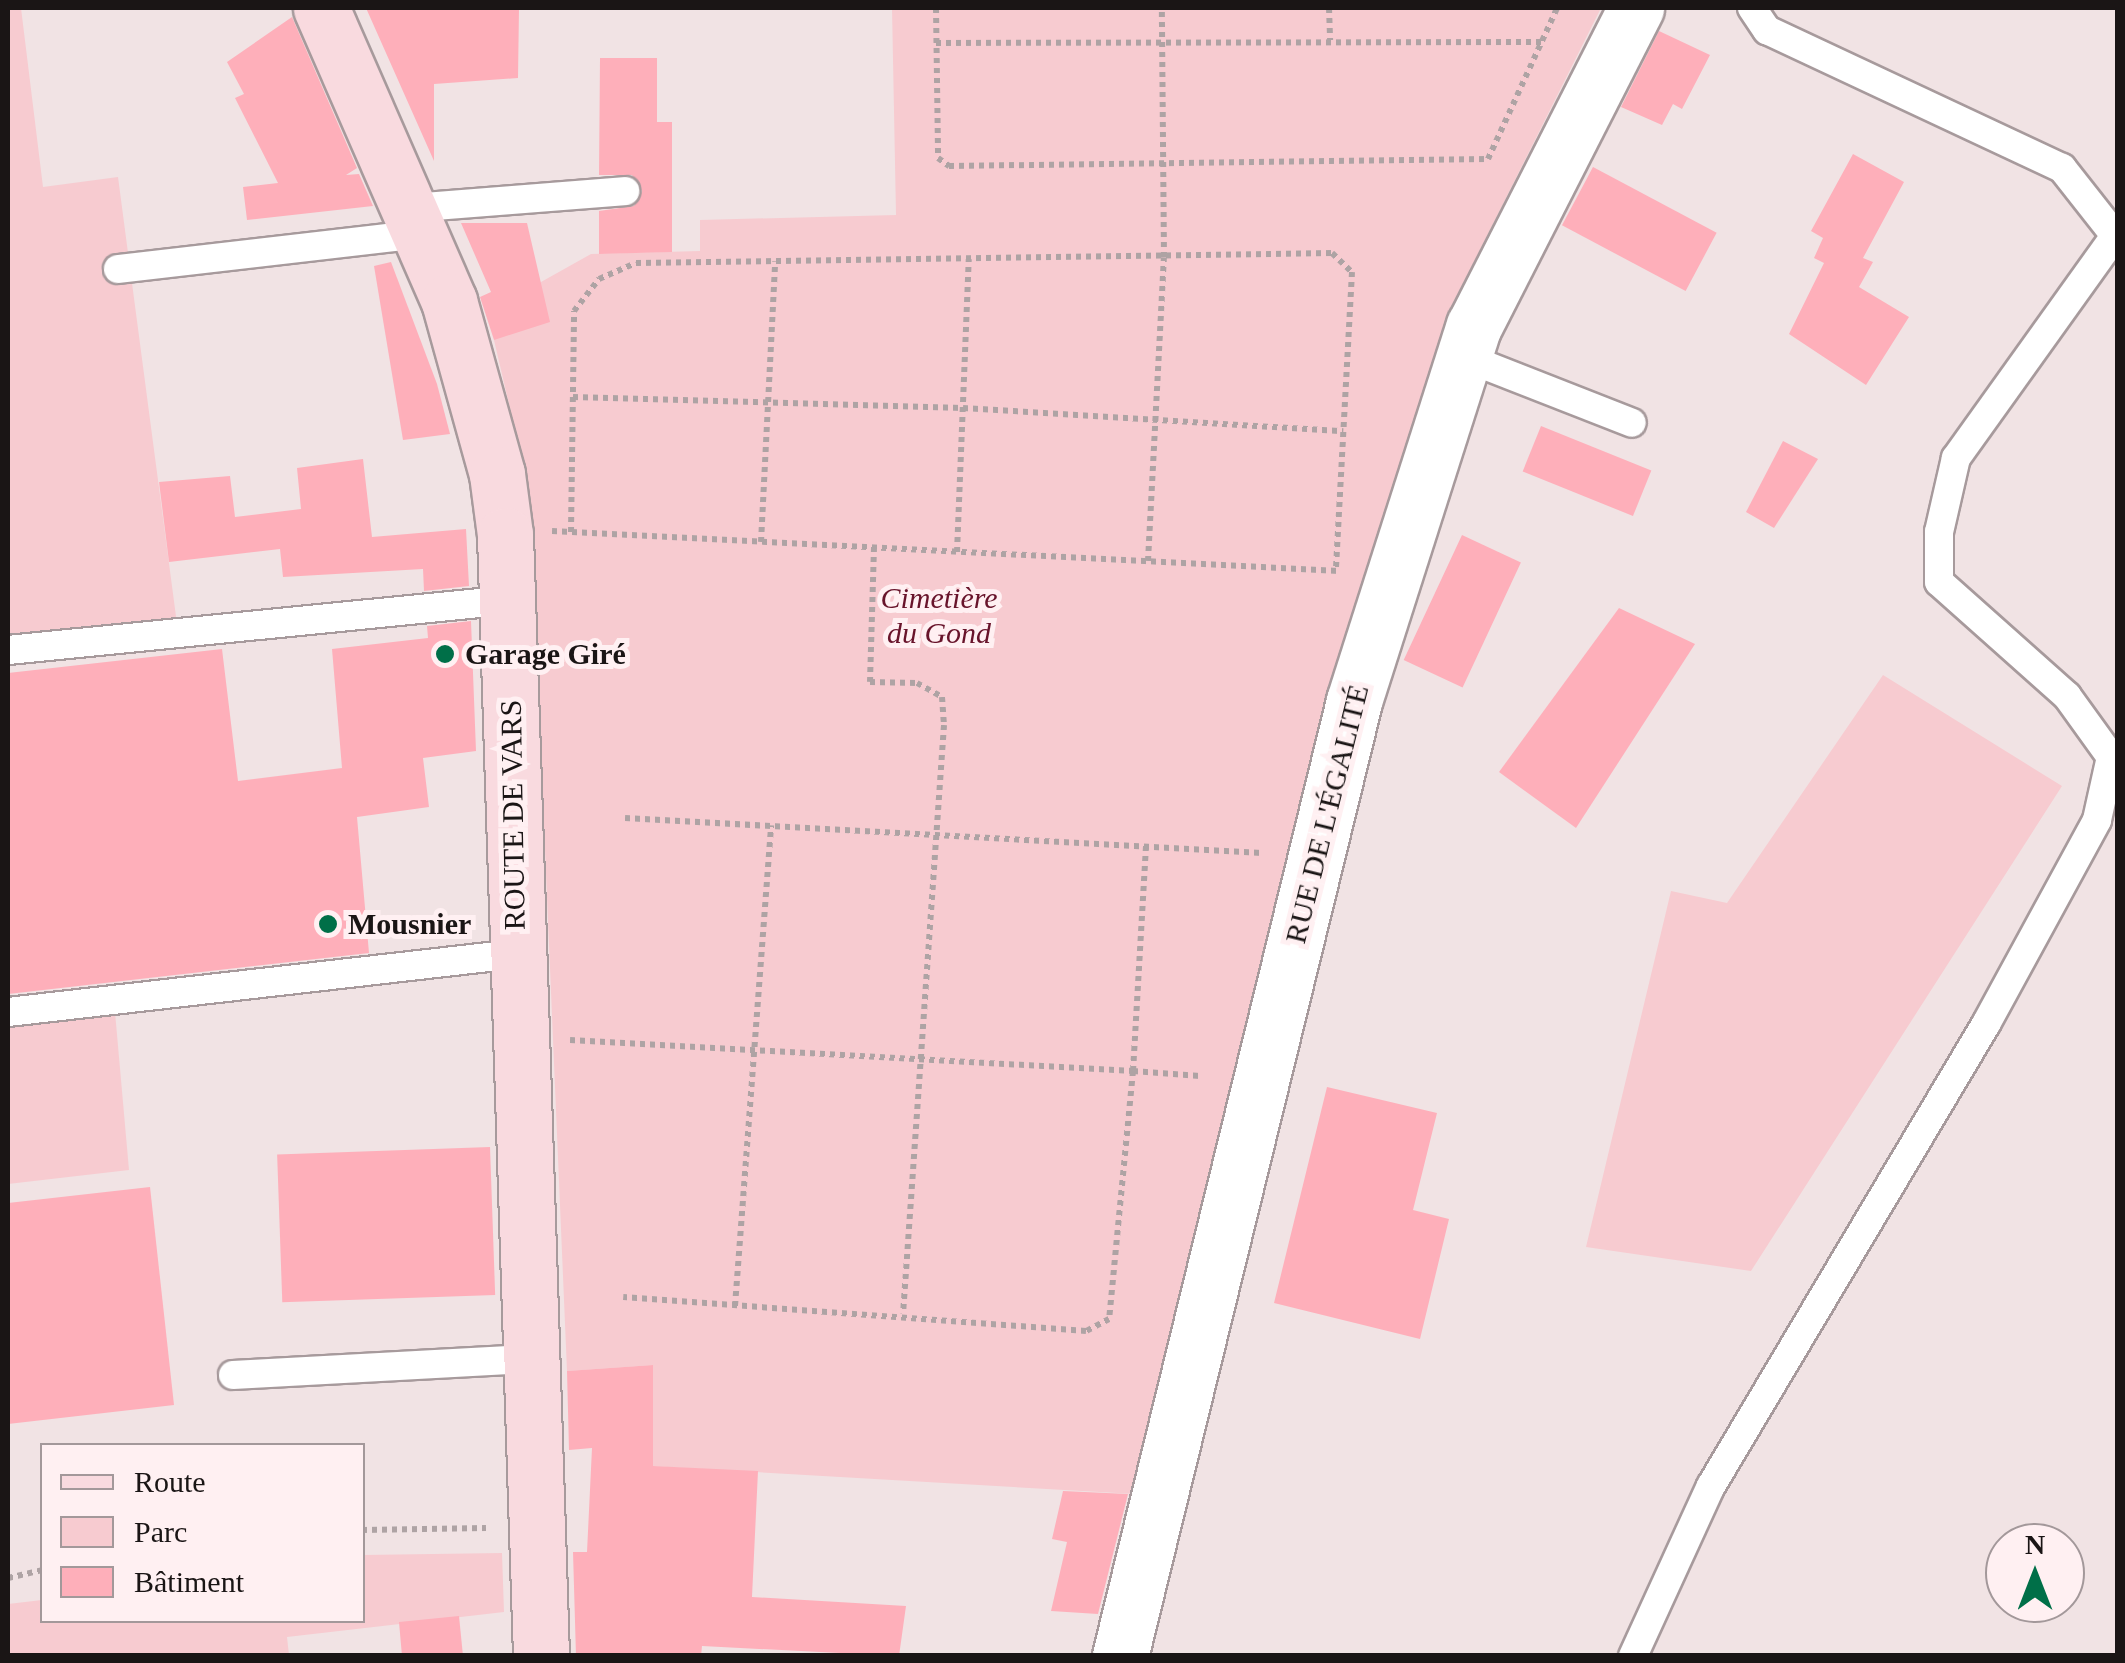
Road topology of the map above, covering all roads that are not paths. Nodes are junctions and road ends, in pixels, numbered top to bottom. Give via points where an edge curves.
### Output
1 (321, 8) edge
2 (1636, 8) edge
3 (1752, 8) edge
4 (626, 191) dead end
5 (416, 221) junction
6 (2116, 233) edge
7 (118, 269) dead end
8 (1464, 357) junction
9 (1632, 423) dead end
10 (510, 600) junction
11 (8, 650) edge
12 (516, 954) junction
13 (8, 1012) edge
14 (532, 1360) junction
15 (233, 1375) dead end
16 (542, 1656) edge
17 (1120, 1656) edge
18 (1633, 1656) edge

1 - 5 main road, ROUTE DE VARS
2 - 8 street, RUE DE L'ÉGALITÉ
3 - 6 lane via 1768,30 2062,168
4 - 5 lane
5 - 7 lane
5 - 10 main road, ROUTE DE VARS via 449,301 497,474
6 - 18 lane via 1956,458 1939,532 1939,582 2066,696 2110,756 2097,820 1986,1024 1711,1486
8 - 9 lane
8 - 17 street, RUE DE L'ÉGALITÉ via 1354,701
10 - 11 lane
10 - 12 main road, ROUTE DE VARS
12 - 13 lane
12 - 14 main road, ROUTE DE VARS
14 - 15 lane
14 - 16 main road, ROUTE DE VARS

